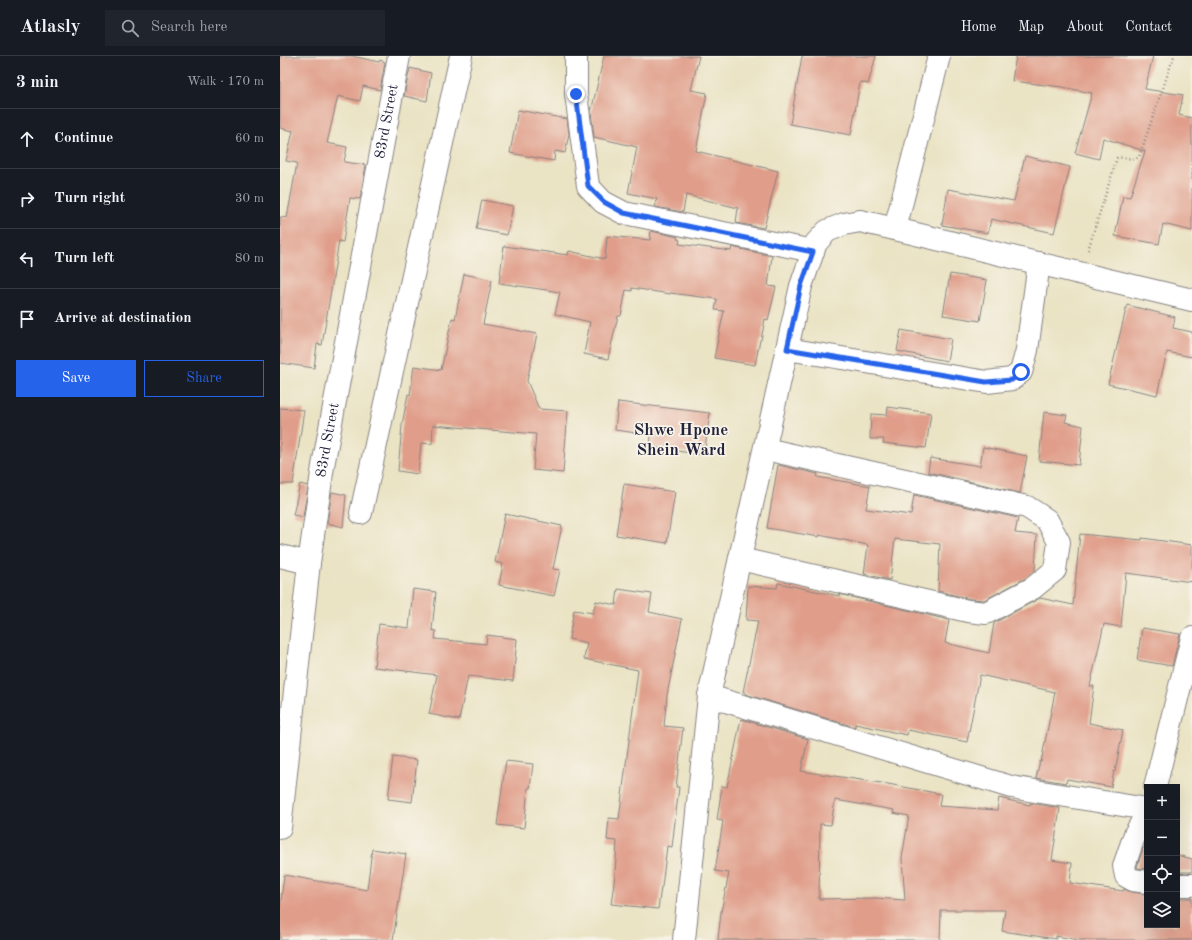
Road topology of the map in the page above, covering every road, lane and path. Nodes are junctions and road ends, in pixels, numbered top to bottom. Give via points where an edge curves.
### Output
1 (399, 56) edge
2 (461, 56) edge
3 (576, 56) edge
4 (939, 56) edge
5 (1174, 56) edge
6 (895, 229) junction
7 (813, 252) junction
8 (1039, 263) junction
9 (1081, 273) junction
10 (1192, 300) edge
11 (787, 349) junction
12 (765, 448) junction
13 (361, 513) dead end
14 (280, 556) edge
15 (740, 559) junction
16 (308, 563) junction
17 (1192, 638) edge
18 (709, 696) junction
19 (1156, 784) edge
20 (1144, 809) edge
21 (1144, 818) edge
22 (280, 828) edge
23 (1144, 882) edge
24 (1180, 885) edge
25 (1192, 885) edge
26 (684, 940) edge

1 - 16 street, 83rd Street via 323,466
2 - 13 street
3 - 7 street via 576,94 588,186 604,202 624,213
4 - 6 street
5 - 9 path via 1139,157 1117,158
6 - 7 street via 860,221 844,224 827,231 816,243
6 - 8 street
7 - 11 street via 801,286
8 - 9 street
8 - 11 street via 1027,350 1021,372 1012,380 986,382
9 - 10 street
11 - 12 street
12 - 15 street
12 - 15 street via 1027,507 1047,520 1059,542 1055,570 1033,588 986,613
14 - 16 street
15 - 18 street
16 - 22 street, 83rd Street
17 - 19 street
18 - 20 street via 1011,787
18 - 26 street
21 - 23 street via 1135,834 1124,866 1126,876
24 - 25 street

